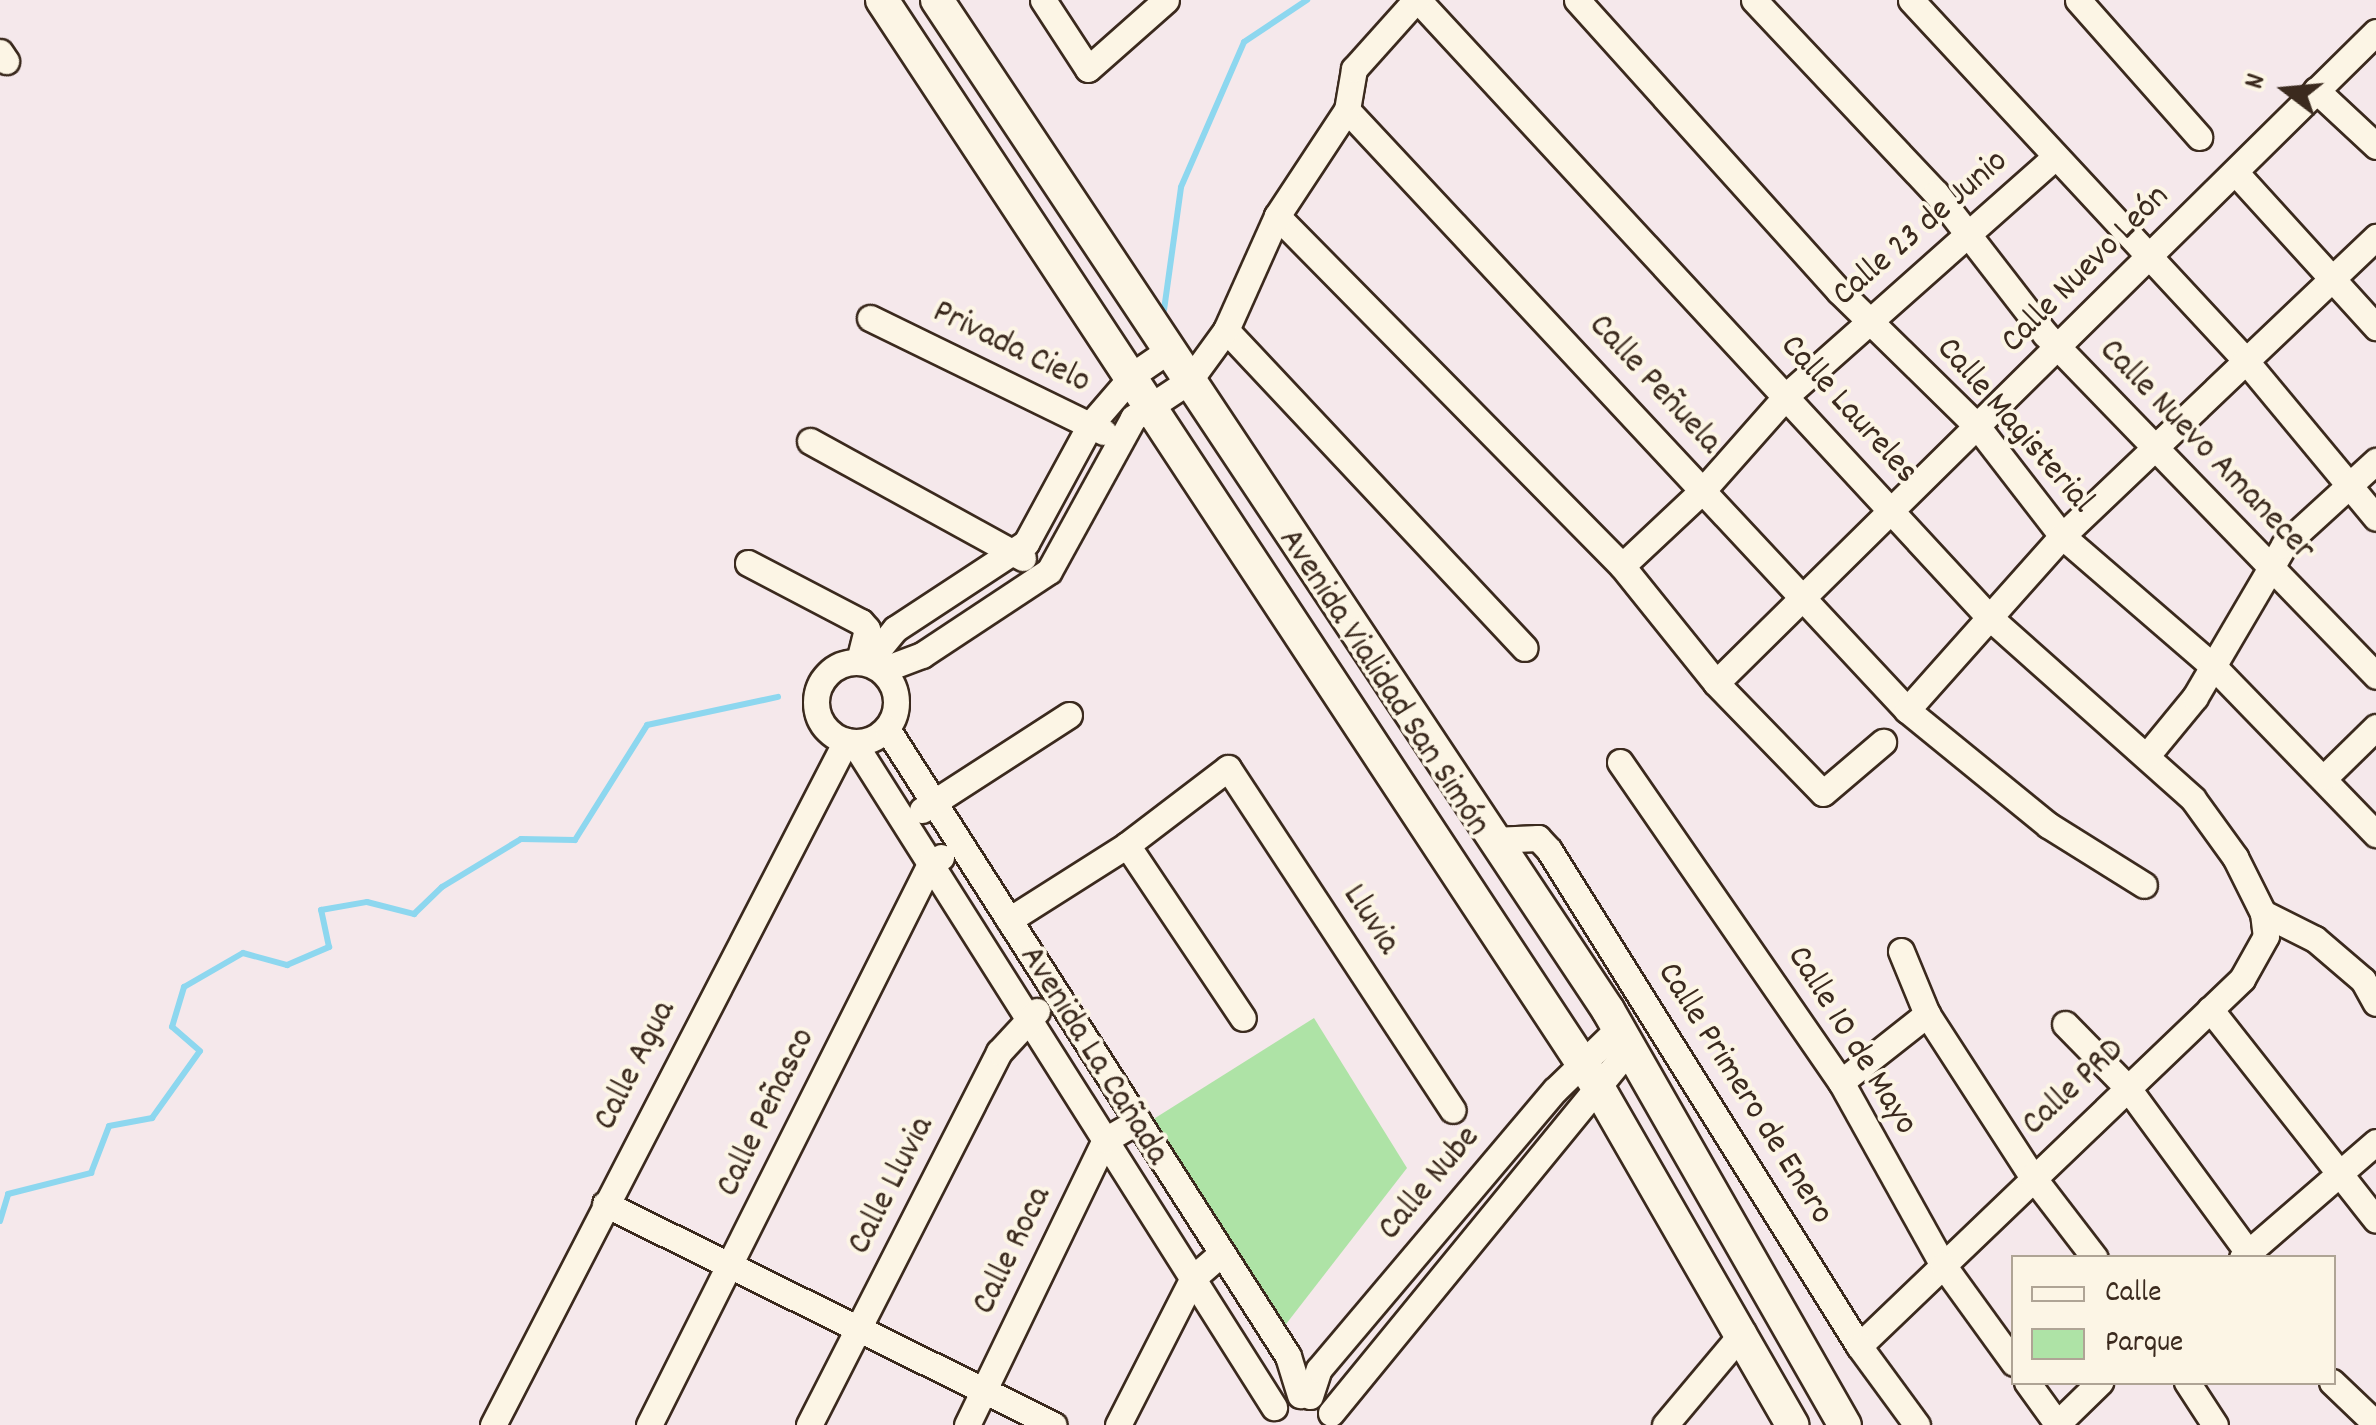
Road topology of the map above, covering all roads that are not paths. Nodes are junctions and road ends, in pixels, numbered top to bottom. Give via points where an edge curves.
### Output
1 (882, 0) edge
2 (937, 0) edge
3 (1042, 0) edge
4 (1166, 0) edge
5 (1417, 0) edge
6 (1577, 0) edge
7 (1754, 0) edge
8 (1910, 0) edge
9 (2078, 0) edge
10 (2376, 32) edge
11 (2316, 90) junction
12 (1347, 110) junction
13 (2199, 136) dead end
14 (2376, 146) edge
15 (2056, 158) junction
16 (2235, 172) junction
17 (1277, 216) junction
18 (2376, 237) edge
19 (1970, 238) junction
20 (2148, 258) junction
21 (2331, 279) junction
22 (870, 318) dead end
23 (1870, 321) junction
24 (2376, 327) edge
25 (1226, 330) junction
26 (2058, 348) junction
27 (1169, 350) junction
28 (2245, 360) junction
29 (1134, 374) junction
30 (1189, 381) junction
31 (1788, 394) junction
32 (1154, 404) junction
33 (1090, 425) junction
34 (1977, 426) junction
35 (810, 441) dead end
36 (1120, 442) junction
37 (2154, 447) junction
38 (2376, 460) edge
39 (2347, 487) junction
40 (1704, 489) junction
41 (1892, 509) junction
42 (2376, 518) edge
43 (2062, 536) junction
44 (1017, 549) junction
45 (748, 562) dead end
46 (1622, 566) junction
47 (2269, 566) junction
48 (1037, 578) junction
49 (1802, 596) junction
50 (1989, 617) junction
51 (1524, 648) dead end
52 (870, 665) junction
53 (2214, 667) junction
54 (2376, 676) edge
55 (1716, 683) junction
56 (1907, 710) junction
57 (1070, 715) dead end
58 (2376, 727) edge
59 (887, 728) junction
60 (850, 742) junction
61 (1883, 742) dead end
62 (2149, 753) junction
63 (1620, 762) dead end
64 (2326, 776) junction
65 (934, 803) junction
66 (904, 822) junction
67 (2376, 834) edge
68 (1493, 840) junction
69 (961, 844) junction
70 (1126, 845) junction
71 (930, 864) junction
72 (2144, 884) dead end
73 (2263, 913) junction
74 (1009, 920) junction
75 (1901, 951) dead end
76 (1030, 952) junction
77 (1003, 980) junction
78 (1638, 992) junction
79 (1056, 994) junction
80 (2376, 1002) edge
81 (2210, 1009) junction
82 (1927, 1014) junction
83 (1028, 1018) junction
84 (1243, 1018) dead end
85 (2065, 1024) dead end
86 (1619, 1029) junction
87 (1590, 1074) junction
88 (1842, 1082) junction
89 (2127, 1087) junction
90 (1453, 1110) dead end
91 (1138, 1121) junction
92 (1105, 1140) junction
93 (2376, 1142) edge
94 (2337, 1175) junction
95 (2032, 1176) junction
96 (605, 1204) junction
97 (2376, 1220) edge
98 (1222, 1253) junction
99 (2094, 1255) edge
100 (2246, 1255) edge
101 (2248, 1255) edge
102 (731, 1265) junction
103 (1943, 1265) junction
104 (1192, 1278) junction
105 (859, 1328) junction
106 (1743, 1332) junction
107 (1859, 1346) junction
108 (2011, 1359) edge
109 (2030, 1385) edge
110 (2097, 1385) edge
111 (2189, 1385) edge
112 (2335, 1385) edge
113 (985, 1390) junction
114 (1305, 1395) junction
115 (1271, 1416) edge
116 (1332, 1419) edge
117 (2376, 1424) edge
118 (493, 1425) edge
119 (649, 1425) edge
120 (809, 1425) edge
121 (967, 1425) edge
122 (1054, 1425) edge
123 (1118, 1425) edge
124 (1665, 1425) edge
125 (1792, 1425) edge
126 (1845, 1425) edge
127 (1917, 1425) edge
128 (2057, 1425) edge
129 (2215, 1425) edge

1 - 29 main road, Avenida Vialidad San Simón
2 - 27 main road, Avenida Vialidad San Simón
3 - 4 street via 1088,68
5 - 12 street via 1354,68
5 - 31 street, Calle Laureles
6 - 23 street, Calle Magisterial
7 - 19 street, Calle Nuevo Amanecer
8 - 15 street
9 - 13 street
10 - 11 street, Calle Nuevo León
11 - 14 street
11 - 16 street, Calle Nuevo León
12 - 17 street
12 - 40 street, Calle Peñuela
15 - 19 street, Calle 23 de Junio
15 - 20 street
16 - 20 street, Calle Nuevo León
16 - 21 street
17 - 25 street
17 - 46 street
18 - 21 street
19 - 23 street, Calle 23 de Junio
19 - 26 street, Calle Nuevo Amanecer
20 - 26 street, Calle Nuevo León
20 - 28 street
21 - 24 street
21 - 28 street
22 - 33 street, Privada Cielo
23 - 31 street, Calle 23 de Junio
23 - 34 street, Calle Magisterial
25 - 30 street
25 - 51 street
26 - 34 street, Calle Nuevo León
26 - 37 street, Calle Nuevo Amanecer
27 - 29 street
27 - 30 main road, Avenida Vialidad San Simón
28 - 37 street
28 - 39 street
29 - 32 main road, Avenida Vialidad San Simón
29 - 33 street
30 - 32 street
30 - 68 main road, Avenida Vialidad San Simón
31 - 40 street, Calle 23 de Junio
31 - 41 street, Calle Laureles
32 - 36 street via 1133,418
32 - 87 main road, Avenida Vialidad San Simón
33 - 36 street, Privada Cielo
33 - 44 street via 1038,528
34 - 41 street, Calle Nuevo León
34 - 43 street, Calle Magisterial
35 - 44 street
36 - 48 street via 1064,550
37 - 43 street
37 - 47 street, Calle Nuevo Amanecer
38 - 39 street
39 - 42 street
39 - 47 street
40 - 46 street, Calle 23 de Junio
40 - 49 street, Calle Peñuela
41 - 49 street, Calle Nuevo León
41 - 50 street, Calle Laureles
43 - 50 street
43 - 53 street, Calle Magisterial
44 - 48 street
44 - 52 street via 895,629
45 - 52 street via 862,622
46 - 55 street
47 - 53 street
47 - 54 street, Calle Nuevo Amanecer
48 - 52 street via 922,655
49 - 55 street, Calle Nuevo León
49 - 56 street, Calle Peñuela
50 - 56 street
50 - 62 street, Calle Laureles
52 - 59 street via 896,697
52 - 60 street via 830,670 814,701 827,732
53 - 62 street
53 - 64 street, Calle Magisterial
55 - 61 street via 1823,793
56 - 72 street, Calle Peñuela via 2048,825
57 - 65 street
58 - 64 street
59 - 60 street
59 - 65 street, Avenida La Cañada
60 - 66 street, Avenida La Cañada
60 - 96 street, Calle Agua
62 - 73 street, Calle Laureles via 2235,856
63 - 88 street, Calle 10 de Mayo
64 - 67 street, Calle Magisterial
65 - 66 street
65 - 69 street, Avenida La Cañada
66 - 71 street, Avenida La Cañada
68 - 78 street, Calle Primero de Enero via 1538,838
68 - 86 main road, Avenida Vialidad San Simón
69 - 71 street
69 - 74 street, Avenida La Cañada
70 - 74 street
70 - 84 street
70 - 90 street, Lluvia via 1228,768
71 - 77 street, Avenida La Cañada
71 - 102 street, Calle Peñasco
73 - 80 street via 2315,939 2363,980
73 - 81 street, Calle PRD via 2260,954
74 - 76 street, Avenida La Cañada
75 - 82 street
76 - 77 street
76 - 79 street, Avenida La Cañada
77 - 83 street, Avenida La Cañada
78 - 86 street, Calle Nube
78 - 107 street, Calle Primero de Enero
79 - 83 street, Calle Lluvia
79 - 91 street, Avenida La Cañada
81 - 89 street, Calle PRD
81 - 94 street
82 - 88 street
82 - 95 street
83 - 92 street, Avenida La Cañada
83 - 105 street, Calle Lluvia via 999,1052
85 - 89 street
86 - 87 street, Calle Nube
86 - 126 main road, Avenida Vialidad San Simón
87 - 106 main road, Avenida Vialidad San Simón
87 - 114 street, Calle Nube via 1319,1370
87 - 116 street, Calle Nube
88 - 103 street, Calle 10 de Mayo
89 - 95 street, Calle PRD
89 - 100 street
91 - 92 street
91 - 98 street, Avenida La Cañada
92 - 104 street, Avenida La Cañada
92 - 113 street, Calle Roca
93 - 94 street
94 - 97 street
94 - 101 street
95 - 99 street
95 - 103 street, Calle PRD
96 - 102 street
96 - 118 street, Calle Agua
98 - 104 street
98 - 114 street, Avenida La Cañada via 1288,1356
102 - 105 street
102 - 119 street, Calle Peñasco
103 - 107 street, Calle PRD
103 - 108 street, Calle 10 de Mayo
104 - 115 street, Avenida La Cañada
104 - 123 street
105 - 113 street
105 - 120 street, Calle Lluvia
106 - 124 street
106 - 125 main road, Avenida Vialidad San Simón
107 - 127 street, Calle Primero de Enero
109 - 128 street
110 - 128 street
111 - 129 street
112 - 117 street
113 - 121 street, Calle Roca
113 - 122 street
114 - 115 street
114 - 116 street

